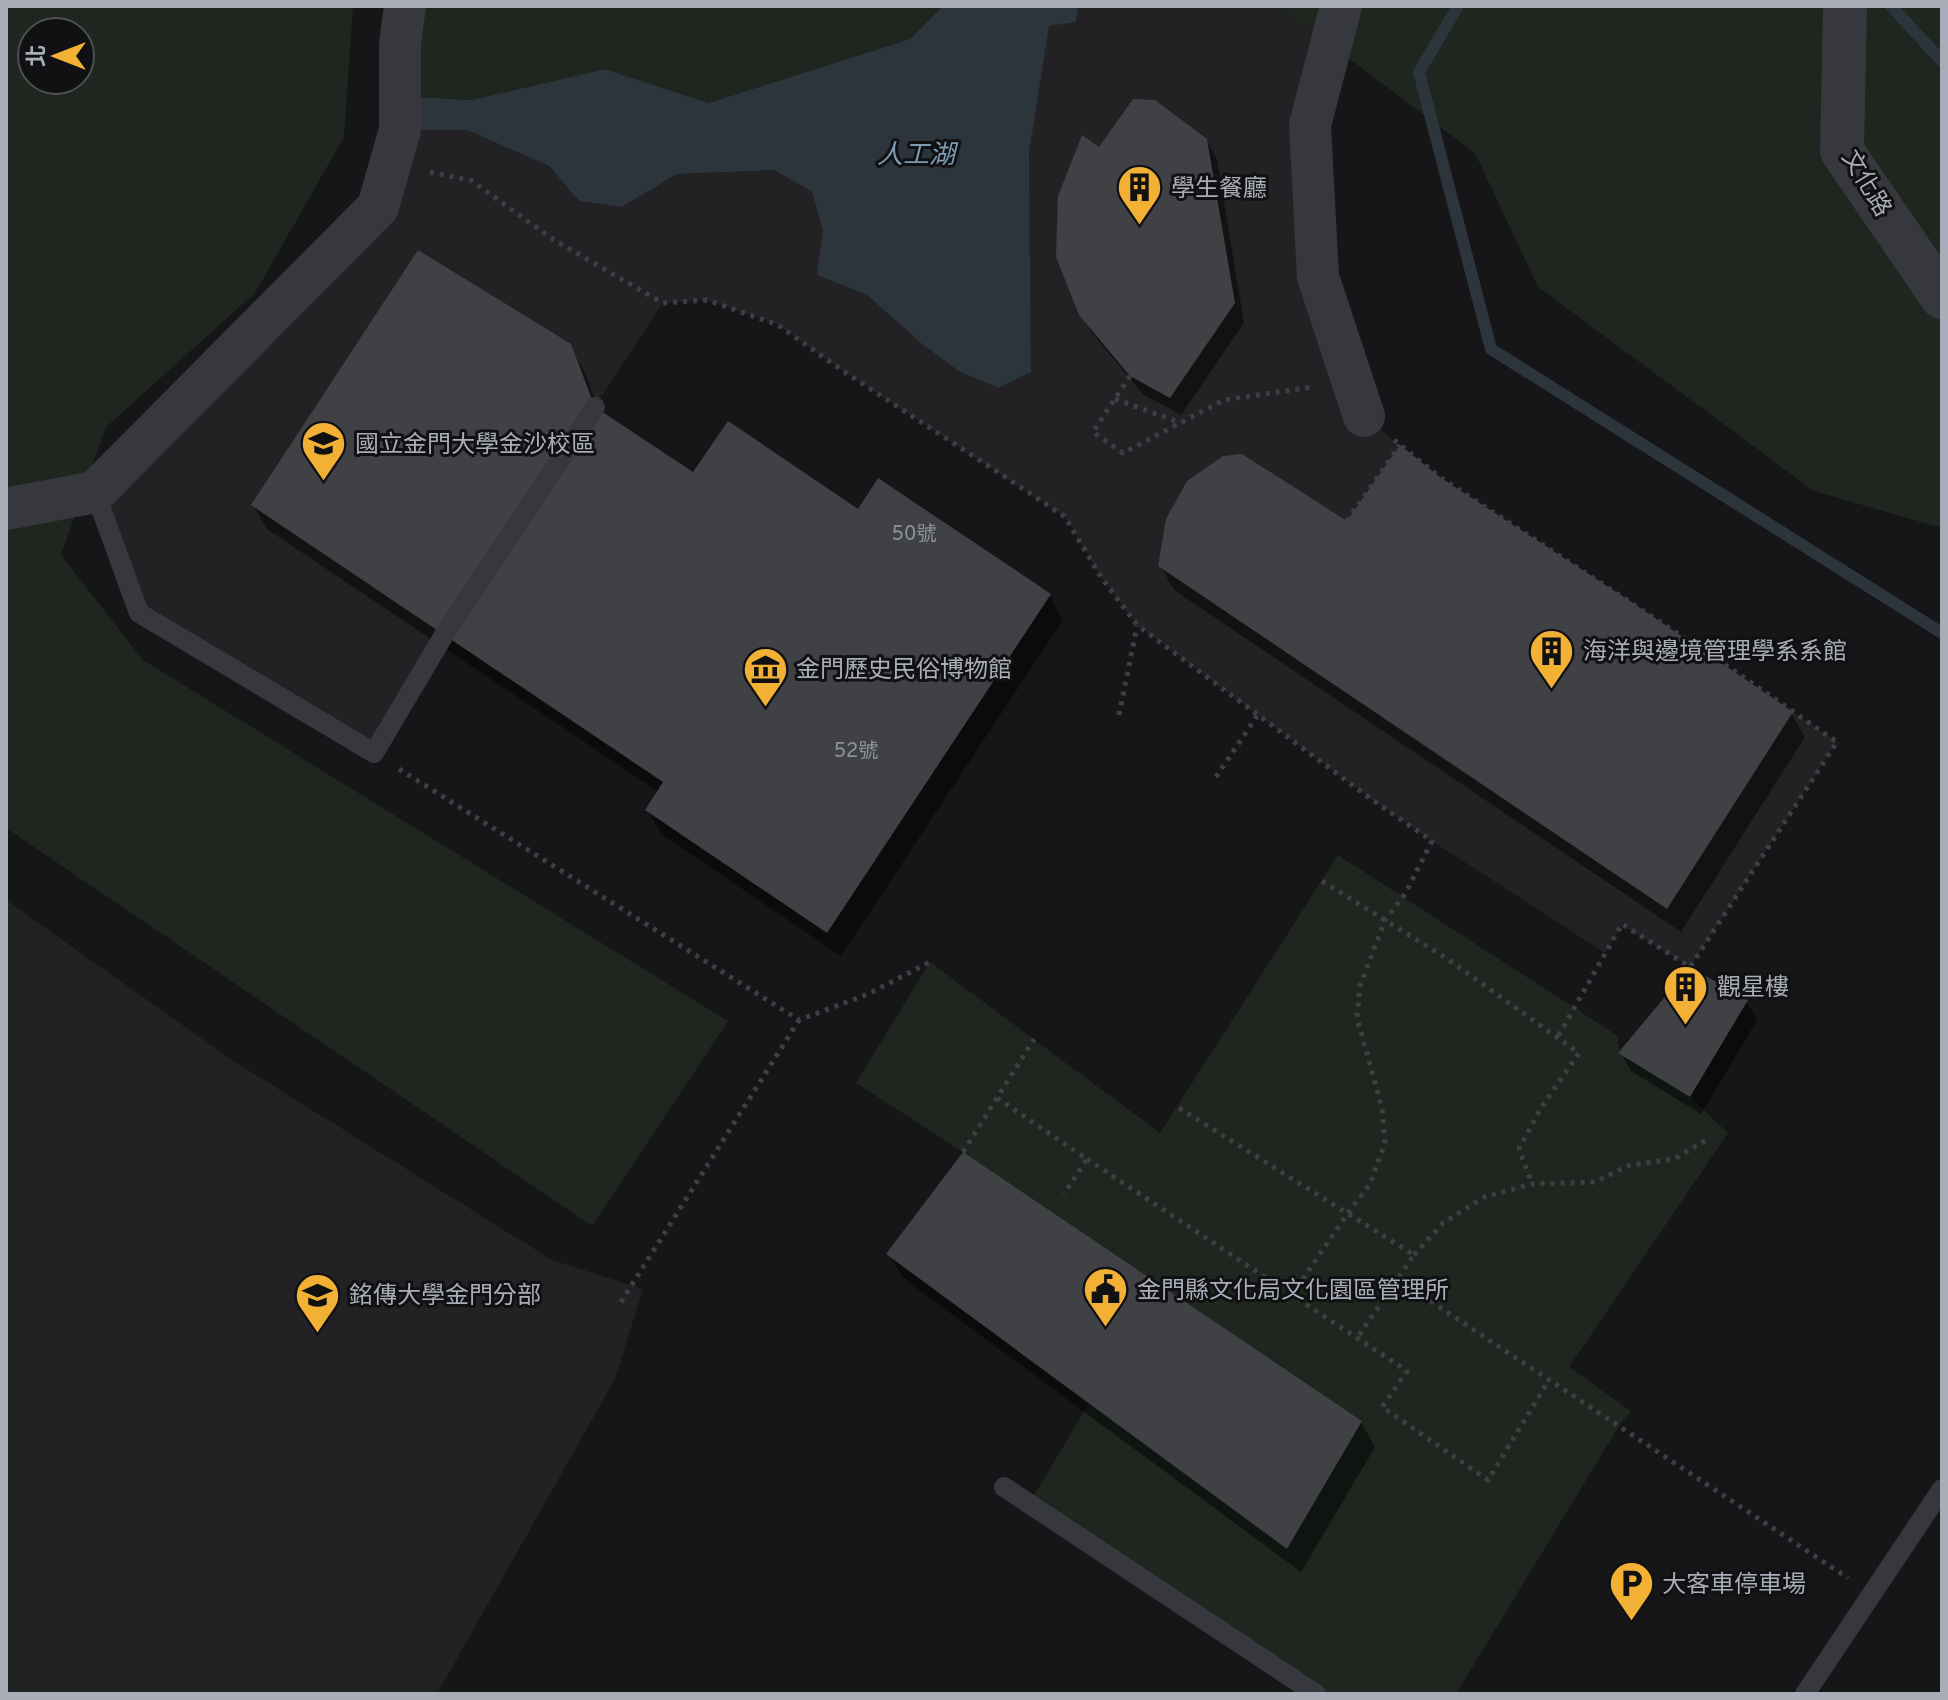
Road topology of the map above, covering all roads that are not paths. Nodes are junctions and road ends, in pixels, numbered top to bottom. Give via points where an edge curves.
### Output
1 (405, 6) edge
2 (1341, 6) edge
3 (1845, 6) edge
4 (1942, 297) edge
5 (595, 407) dead end
6 (1364, 416) road end
7 (95, 492) junction
8 (6, 509) edge
9 (1004, 1487) dead end
10 (1942, 1489) edge
11 (1316, 1694) edge
12 (1805, 1694) edge

1 - 7 street via 400,130 378,207
2 - 6 street via 1310,125 1318,277
3 - 4 street, 文化路 via 1842,151
5 - 7 lane via 444,635 374,753 139,613
7 - 8 street
9 - 11 lane
10 - 12 lane

